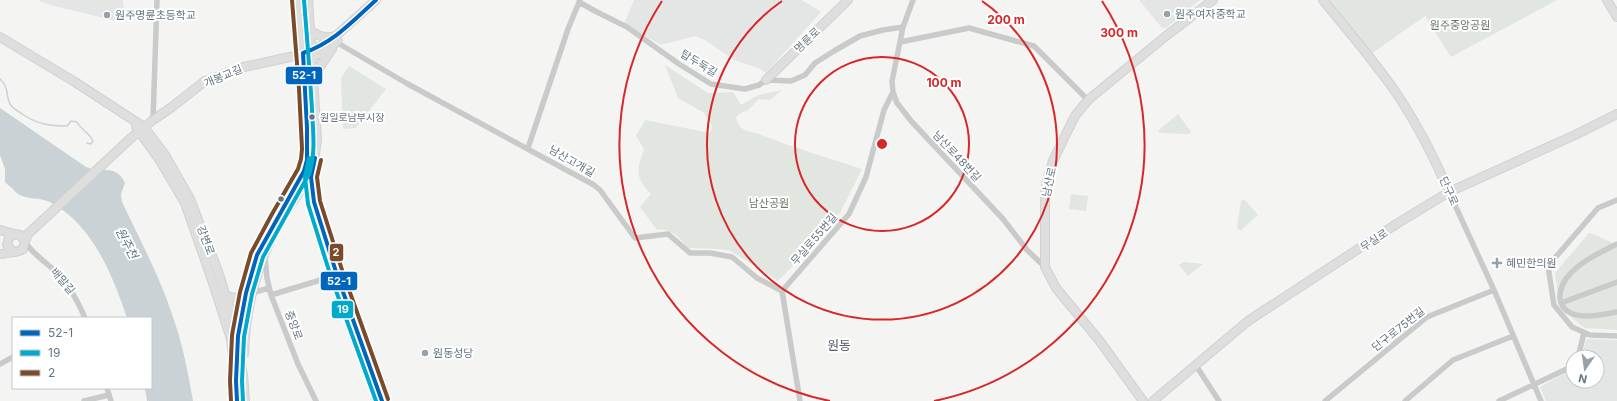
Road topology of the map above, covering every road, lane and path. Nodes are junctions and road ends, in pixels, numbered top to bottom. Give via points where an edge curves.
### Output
1 (157, 0) edge
2 (298, 0) edge
3 (308, 0) edge
4 (376, 0) edge
5 (383, 0) edge
6 (848, 0) edge
7 (913, 0) edge
8 (1213, 0) edge
9 (1323, 0) edge
10 (1607, 0) edge
11 (580, 1) edge
12 (1617, 18) edge
13 (903, 27) junction
14 (310, 30) junction
15 (0, 37) edge
16 (336, 39) junction
17 (900, 42) junction
18 (307, 55) junction
19 (766, 80) junction
20 (314, 82) junction
21 (893, 92) junction
22 (1088, 100) junction
23 (1617, 114) edge
24 (153, 120) junction
25 (141, 129) junction
26 (528, 148) junction
27 (311, 176) junction
28 (1449, 192) junction
29 (1617, 200) edge
30 (1, 230) edge
31 (23, 237) junction
32 (1617, 244) edge
33 (11, 247) junction
34 (31, 252) junction
35 (265, 253) junction
36 (1, 255) edge
37 (1045, 267) junction
38 (337, 275) junction
39 (1617, 282) edge
40 (270, 288) junction
41 (1494, 290) junction
42 (782, 291) junction
43 (249, 293) junction
44 (224, 294) junction
45 (271, 295) junction
46 (1561, 303) junction
47 (1617, 312) edge
48 (85, 317) edge
49 (1584, 333) junction
50 (238, 336) junction
51 (1513, 336) junction
52 (1617, 336) edge
53 (1580, 349) edge
54 (12, 358) edge
55 (0, 364) edge
56 (1195, 364) junction
57 (1565, 370) edge
58 (240, 380) junction
59 (1533, 384) junction
60 (110, 398) edge
61 (1328, 400) edge
62 (84, 401) edge
63 (237, 401) edge
64 (245, 401) edge
65 (316, 401) edge
66 (382, 401) edge
67 (800, 401) edge
68 (1143, 401) edge
69 (1153, 401) edge
70 (1220, 401) edge
71 (1405, 401) edge
72 (1499, 401) edge
73 (1541, 401) edge

1 - 24 street
2 - 18 street
3 - 14 street
4 - 16 street
5 - 16 street
6 - 19 street, 명륜로
7 - 13 street
8 - 22 street, 남산로
9 - 28 street, 단구로 via 1398,96 1440,170
10 - 12 street
11 - 19 street, 탑두둑길 via 627,27 711,84 745,89
11 - 26 street
13 - 17 street
13 - 19 street, 탑두둑길 via 860,36 815,63 805,75 791,81
14 - 16 street
14 - 18 street
15 - 25 street, 강변로 via 75,82 131,119
16 - 18 street, 개봉교길
16 - 20 street
16 - 26 street, 남산고개길 via 413,86
17 - 21 street via 892,82
17 - 22 street via 969,28 1034,46
18 - 20 street
18 - 24 street, 개봉교길 via 244,66 210,79
18 - 43 street via 307,160 304,171 257,255
20 - 27 street via 317,139
21 - 37 street, 남산로48번길 via 897,103 912,122
21 - 42 street, 무실로55번길 via 884,110 866,177 849,214
22 - 37 street, 남산로 via 1075,116 1053,161 1047,180
23 - 28 street, 무실로
24 - 25 street, 개봉교길
25 - 31 street, 개봉교길
25 - 44 street, 강변로 via 165,155 190,199
25 - 58 street, 강변로 via 185,203 231,339
26 - 42 street, 남산고개길 via 600,190 635,238 668,234 690,253 732,257 757,278
27 - 35 street via 281,220
27 - 38 street via 314,202
28 - 41 street, 단구로
28 - 56 street, 무실로 via 1248,321
29 - 49 street via 1598,208 1548,266 1554,305 1572,327
30 - 31 street
30 - 33 street
31 - 33 street via 11,235
31 - 33 street via 23,249
31 - 34 street
32 - 46 street via 1586,260 1570,274 1562,286
33 - 34 street
33 - 36 street
34 - 48 street, 배말길 via 66,283
35 - 40 street, 중앙로
35 - 43 street
37 - 68 street, 남산로 via 1056,288
38 - 45 street
38 - 66 street
39 - 46 street
40 - 43 street
40 - 45 street, 중앙로
41 - 51 street, 단구로
41 - 61 street, 단구로75번길 via 1427,317
42 - 67 street
43 - 44 street via 239,298
43 - 50 street
43 - 58 street
44 - 50 street, 강변로
45 - 65 street, 중앙로 via 298,364
46 - 47 street via 1565,309 1577,315 1597,316
49 - 52 street
49 - 53 street
50 - 58 street
51 - 59 street, 단구로
51 - 71 street via 1453,360
54 - 55 street
56 - 69 street, 무실로
56 - 70 street
57 - 59 street
58 - 63 street
58 - 64 street
59 - 72 street
59 - 73 street, 단구로
60 - 62 street

